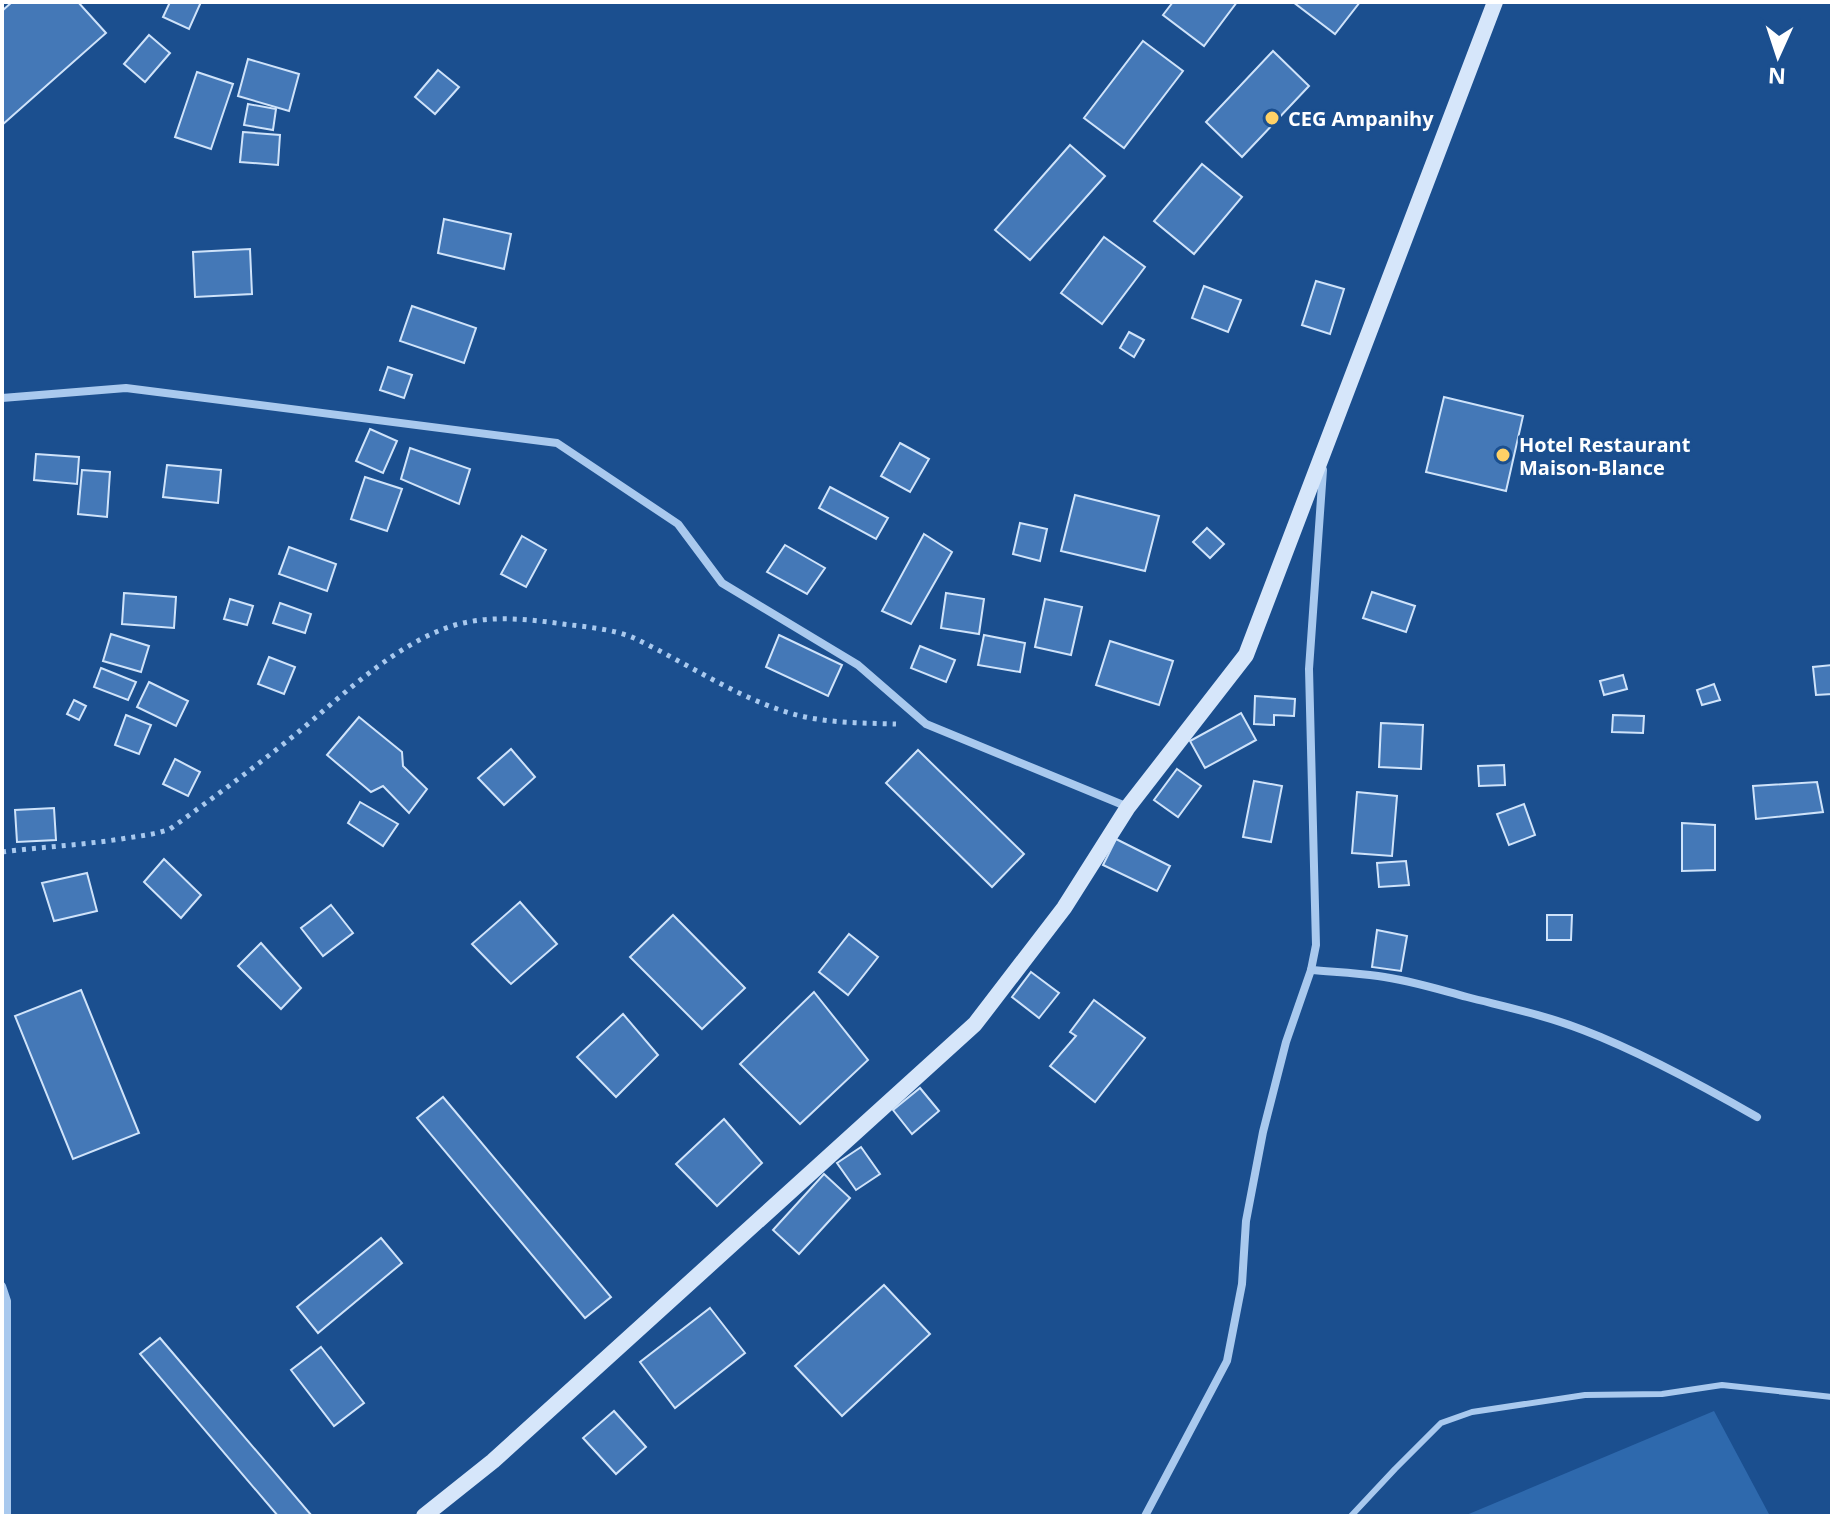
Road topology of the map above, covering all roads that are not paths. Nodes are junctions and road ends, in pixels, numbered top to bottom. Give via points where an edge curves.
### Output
1 (1495, 2) edge
2 (2, 398) edge
3 (1324, 449) junction
4 (1128, 807) junction
5 (1311, 970) junction
6 (1757, 1117) dead end
7 (2, 1286) edge
8 (1832, 1397) edge
9 (7, 1516) edge
10 (424, 1516) edge
11 (1145, 1516) edge
12 (1351, 1516) edge

1 - 3 street
2 - 4 street via 126,388 557,443 678,524 722,583 858,665 926,724
3 - 4 street via 1246,655
3 - 5 street via 1309,669 1316,945
4 - 10 street via 1064,908 975,1024 493,1461
5 - 6 street via 1420,983 1543,1016 1653,1062
5 - 11 street via 1266,1120 1227,1361
7 - 9 street via 7,1301
8 - 12 lane via 1722,1385 1662,1394 1585,1395 1472,1412 1441,1423

